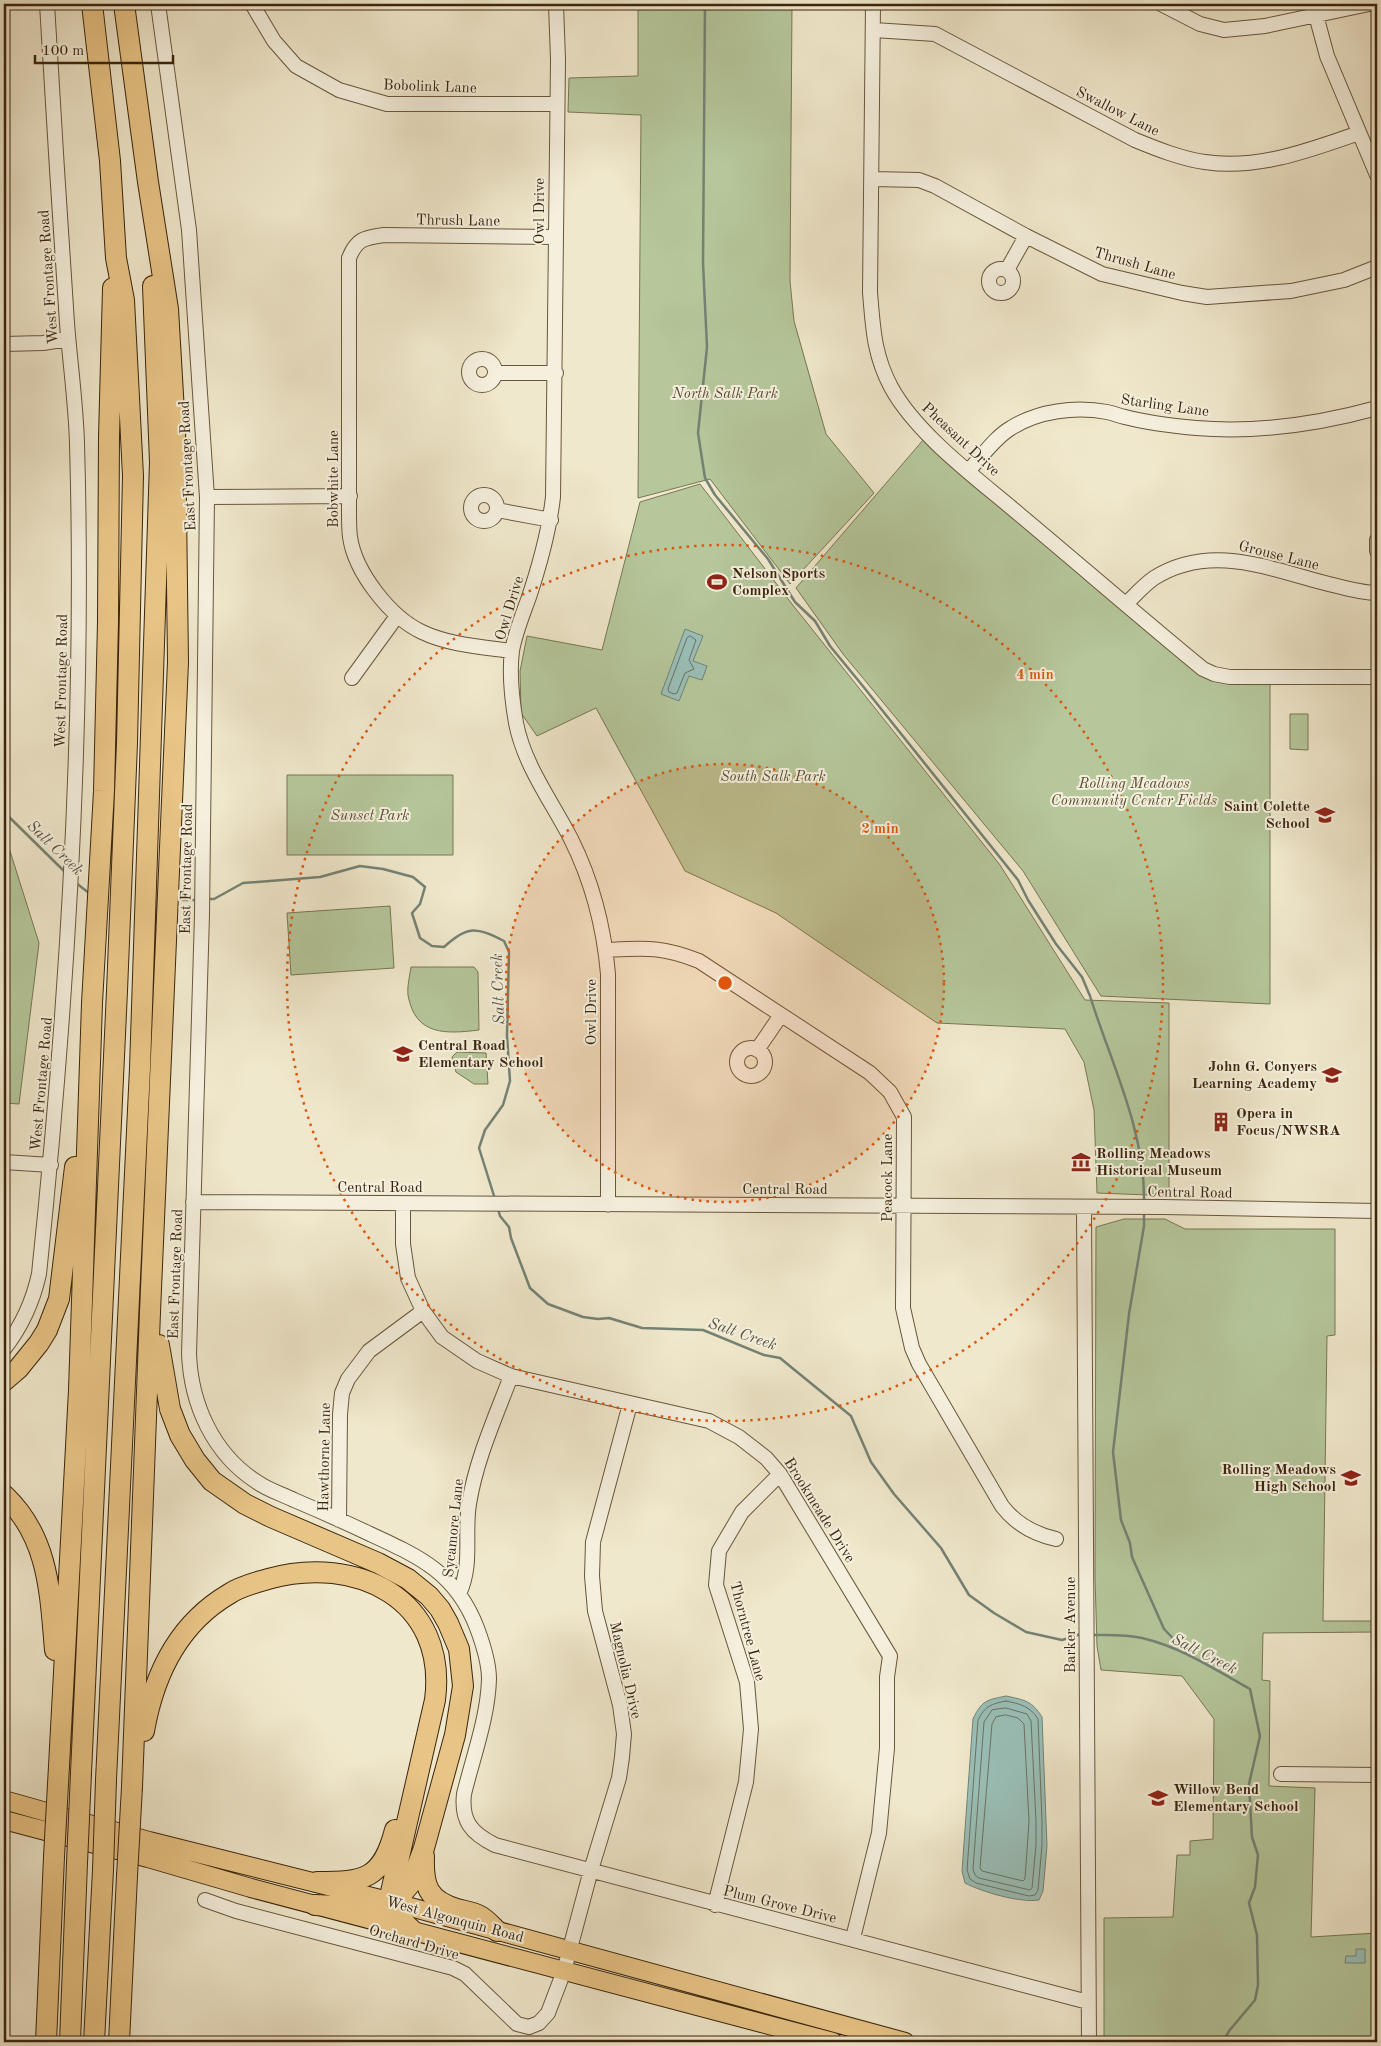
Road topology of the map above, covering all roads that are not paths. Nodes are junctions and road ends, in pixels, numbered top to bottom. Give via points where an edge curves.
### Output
1 (47, 4) edge
2 (92, 4) edge
3 (124, 4) edge
4 (158, 4) edge
5 (252, 4) edge
6 (556, 4) edge
7 (873, 4) edge
8 (1161, 4) edge
9 (1377, 4) edge
10 (1314, 10) edge
11 (874, 30) junction
12 (556, 104) junction
13 (1359, 134) junction
14 (1377, 175) edge
15 (872, 179) junction
16 (148, 182) junction
17 (1026, 236) junction
18 (556, 237) junction
19 (361, 240) joint
20 (116, 258) junction
21 (1377, 267) edge
22 (1007, 270) dead end
23 (68, 339) junction
24 (4, 344) edge
25 (495, 373) dead end
26 (556, 373) junction
27 (1377, 408) edge
28 (968, 471) junction
29 (207, 496) junction
30 (350, 496) junction
31 (497, 510) dead end
32 (551, 520) junction
33 (1377, 540) edge
34 (1377, 551) edge
35 (1377, 593) edge
36 (1126, 604) junction
37 (398, 616) junction
38 (512, 650) junction
39 (1377, 677) edge
40 (352, 678) dead end
41 (606, 950) junction
42 (92, 1003) junction
43 (781, 1015) junction
44 (757, 1050) dead end
45 (4, 1162) edge
46 (51, 1165) junction
47 (193, 1202) junction
48 (403, 1204) junction
49 (608, 1205) junction
50 (903, 1206) junction
51 (1084, 1208) junction
52 (1377, 1210) edge
53 (155, 1213) junction
54 (423, 1311) junction
55 (4, 1349) edge
56 (511, 1376) junction
57 (4, 1381) edge
58 (630, 1404) junction
59 (780, 1474) junction
60 (4, 1495) edge
61 (339, 1520) junction
62 (1056, 1539) dead end
63 (459, 1594) junction
64 (62, 1718) junction
65 (423, 1748) junction
66 (1281, 1774) dead end
67 (1377, 1775) edge
68 (132, 1786) junction
69 (4, 1800) edge
70 (4, 1820) edge
71 (470, 1827) joint
72 (424, 1848) junction
73 (591, 1870) junction
74 (318, 1882) junction
75 (205, 1900) dead end
76 (392, 1902) junction
77 (315, 1904) junction
78 (715, 1904) junction
79 (413, 1930) junction
80 (497, 1931) junction
81 (853, 1938) junction
82 (124, 1942) junction
83 (570, 1950) junction
84 (564, 1971) junction
85 (1088, 2002) junction
86 (871, 2038) edge
87 (46, 2039) edge
88 (70, 2042) edge
89 (94, 2042) edge
90 (119, 2042) edge
91 (131, 2042) edge
92 (833, 2042) edge
93 (905, 2042) edge
94 (1089, 2042) edge

1 - 23 street, West Frontage Road
2 - 20 highway via 110,162
3 - 16 highway
4 - 29 street, East Frontage Road via 189,230
5 - 12 street, Bobolink Lane via 274,41 296,66 339,90 387,104
6 - 12 street, Owl Drive
7 - 11 street, Pheasant Drive
8 - 10 street via 1200,24 1224,30 1266,26
9 - 10 street
10 - 13 street via 1327,56
11 - 13 street, Swallow Lane via 935,34 1135,140 1205,162 1246,163 1273,159
11 - 15 street, Pheasant Drive
12 - 18 street, Owl Drive
13 - 14 street
15 - 17 street, Thrush Lane via 919,180
15 - 28 street, Pheasant Drive via 870,292 874,345 892,388 906,409 925,432
16 - 53 highway via 168,309 175,429 178,662
16 - 89 highway, bridge via 160,472 140,1068
17 - 21 street, Thrush Lane via 1102,274 1207,297 1291,291 1344,280
17 - 22 street
18 - 19 street, Thrush Lane via 384,235
18 - 26 street, Owl Drive
19 - 30 street, Bobwhite Lane via 349,258
20 - 42 highway via 111,301 104,791
20 - 88 highway, bridge via 124,300 133,476 128,713
23 - 24 street
23 - 46 street, West Frontage Road via 77,441 79,660 70,901
25 - 26 street
26 - 32 street, Owl Drive
27 - 28 street, Starling Lane via 1303,425 1233,430 1196,428 1091,410 1067,410 1028,419 1010,428
28 - 36 street, Pheasant Drive
29 - 30 street
29 - 47 street, East Frontage Road via 203,888
30 - 37 street, Bobwhite Lane via 350,538 358,565
31 - 32 street
32 - 38 street, Owl Drive
33 - 34 street
35 - 36 street, Grouse Lane via 1228,559 1205,560 1168,570
36 - 39 street, Pheasant Drive via 1203,669 1214,674 1230,677
37 - 38 street, Bobwhite Lane via 422,632
37 - 40 street
38 - 41 street, Owl Drive via 516,724 532,768 582,863
41 - 43 street, Peacock Lane via 651,947 699,960
41 - 49 street, Owl Drive
42 - 57 highway via 59,1299 39,1343
42 - 64 highway via 79,1390
43 - 44 street
43 - 50 street, Peacock Lane via 870,1073 897,1101 904,1118
45 - 46 street
46 - 55 street, West Frontage Road via 36,1290 20,1326
47 - 48 street, Central Road
47 - 61 street, East Frontage Road via 190,1368 192,1386 204,1421 226,1455 257,1483
48 - 49 street, Central Road
48 - 54 street, Brookmeade Drive via 403,1244 408,1278
49 - 50 street, Central Road
50 - 51 street, Central Road
50 - 62 street, Peacock Lane via 903,1308 919,1364 1006,1511 1029,1529
51 - 52 street, Central Road
51 - 85 street, Barker Avenue
53 - 68 highway
53 - 72 highway via 159,1353 170,1409 195,1460 212,1481 245,1504 378,1563 408,1580 440,1609 454,1635 461,1662 462,1695 455,1735
54 - 56 street, Brookmeade Drive via 442,1337 478,1361
54 - 61 street, Hawthorne Lane via 369,1351 348,1378 342,1393 340,1414
56 - 58 street, Brookmeade Drive
56 - 63 street, Sycamore Lane via 474,1474 468,1506 468,1569
58 - 59 street, Brookmeade Drive via 709,1420 739,1437
58 - 73 street, Magnolia Drive via 593,1542 595,1611 620,1705 624,1734 619,1778
59 - 78 street, Thorntree Lane via 742,1512 719,1551 716,1585 747,1682 751,1729 746,1782
59 - 81 street, Brookmeade Drive via 890,1656 887,1748 879,1833
60 - 64 highway via 30,1528 44,1561 50,1590
61 - 63 street, East Frontage Road via 421,1558
63 - 71 street, Sycamore Lane via 482,1641 489,1679 485,1711 464,1794 463,1806
64 - 87 highway, bridge
65 - 68 highway via 437,1677 431,1642 420,1620 391,1593 362,1580 338,1574 294,1574 230,1593 183,1635 156,1684 147,1711
65 - 74 highway via 407,1785 389,1849 377,1870 359,1880
65 - 76 highway via 391,1892
66 - 67 street
68 - 82 highway, bridge
69 - 74 main road, West Algonquin Road
70 - 77 main road, West Algonquin Road
71 - 73 street, Plum Grove Drive via 478,1836 495,1845
72 - 76 highway via 410,1883
72 - 80 highway via 424,1879 433,1896 446,1906 480,1916
73 - 78 street, Plum Grove Drive
73 - 83 street, Magnolia Drive
74 - 76 main road, West Algonquin Road
75 - 84 street, Orchard Drive via 453,1968 465,1974 517,2024 529,2027 540,2023 548,2013
76 - 77 highway via 382,1908
76 - 79 highway via 398,1917
76 - 80 main road, West Algonquin Road
77 - 79 main road, West Algonquin Road
78 - 81 street, Plum Grove Drive
79 - 84 main road, West Algonquin Road
80 - 83 main road, West Algonquin Road
81 - 85 street, Plum Grove Drive
82 - 90 highway
82 - 91 highway via 132,1993
83 - 84 street, Magnolia Drive
83 - 86 main road, West Algonquin Road
84 - 92 main road, West Algonquin Road
85 - 94 street, Barker Avenue
86 - 93 main road, West Algonquin Road

